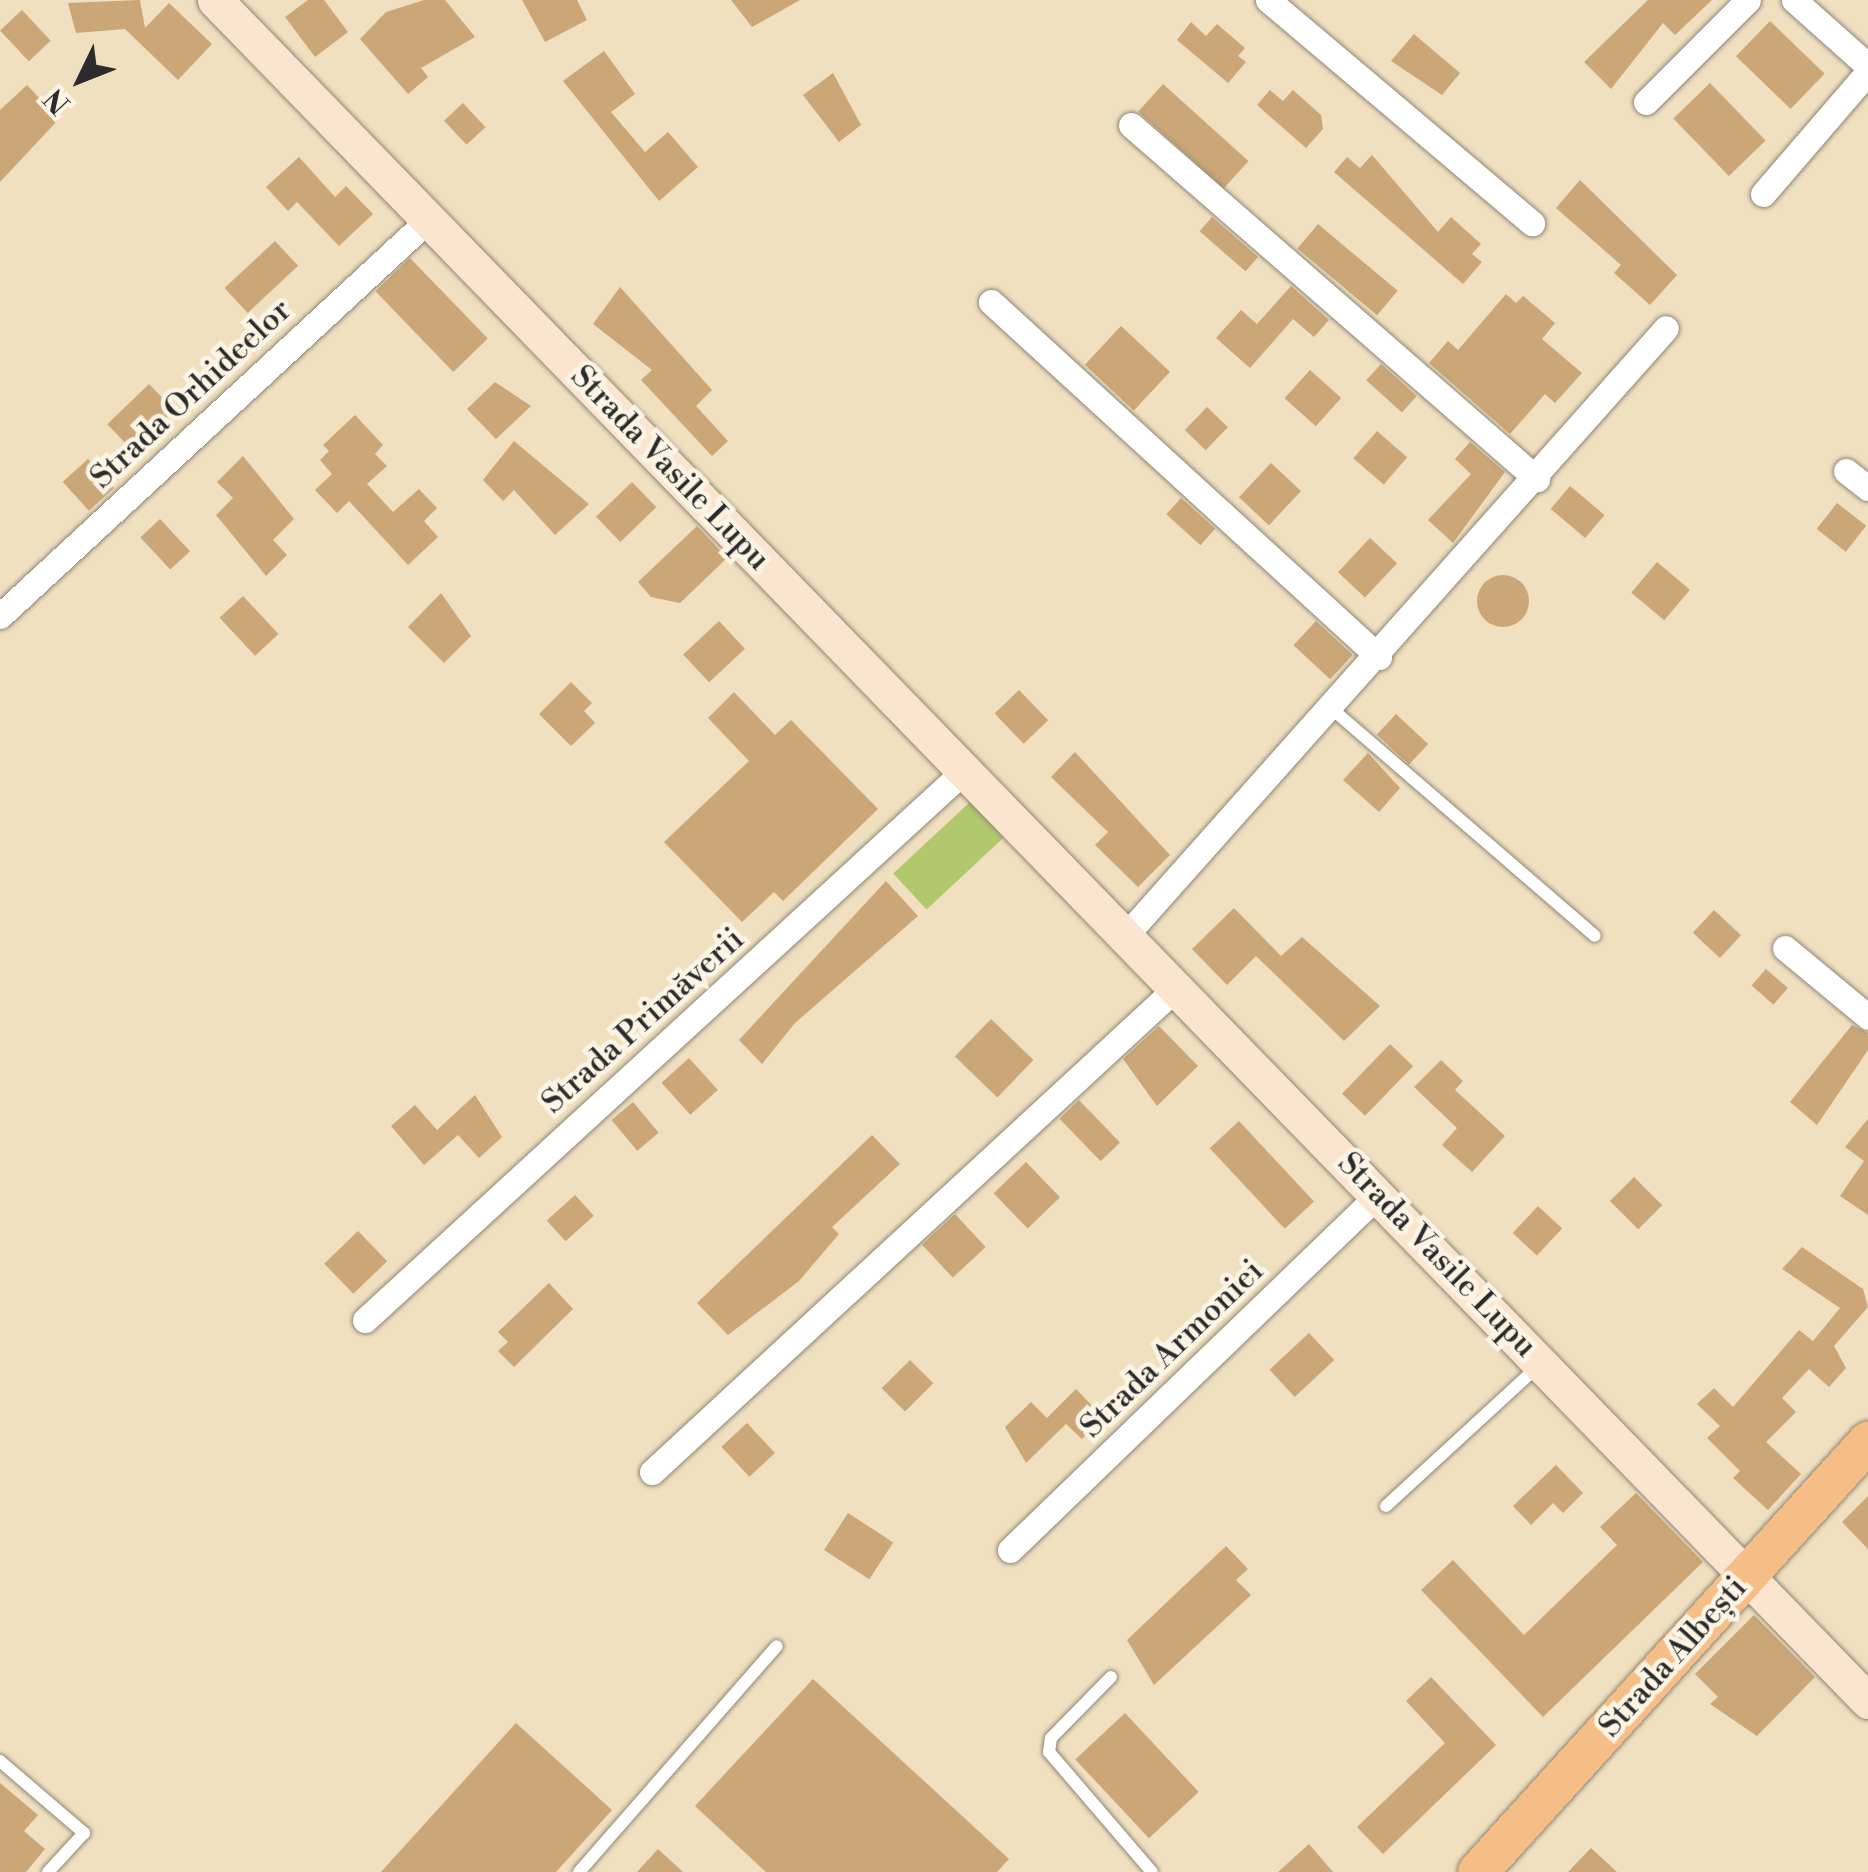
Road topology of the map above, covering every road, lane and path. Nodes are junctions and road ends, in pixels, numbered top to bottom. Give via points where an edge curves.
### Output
1 (215, 0) edge
2 (1268, 0) edge
3 (1748, 0) edge
4 (1794, 0) edge
5 (1868, 69) edge
6 (1646, 102) dead end
7 (1131, 124) dead end
8 (1764, 194) dead end
9 (428, 220) junction
10 (1532, 223) dead end
11 (991, 302) dead end
12 (1666, 328) dead end
13 (1846, 470) dead end
14 (1537, 479) junction
15 (1868, 488) edge
16 (0, 616) edge
17 (1379, 657) junction
18 (1332, 708) junction
19 (965, 770) junction
20 (1126, 935) junction
21 (1595, 936) dead end
22 (1785, 948) dead end
23 (1176, 988) junction
24 (1868, 1017) edge
25 (1378, 1195) junction
26 (365, 1320) dead end
27 (1542, 1363) junction
28 (1868, 1442) edge
29 (652, 1472) dead end
30 (1386, 1506) dead end
31 (1010, 1550) dead end
32 (1748, 1575) junction
33 (777, 1646) dead end
34 (1111, 1677) dead end
35 (1868, 1701) edge
36 (0, 1760) edge
37 (48, 1872) edge
38 (578, 1872) edge
39 (1152, 1872) edge
40 (1478, 1872) edge

1 - 9 main road, Strada Vasile Lupu
2 - 10 street
3 - 6 street
4 - 5 street
5 - 8 street
7 - 14 street
9 - 16 street, Strada Orhideelor
9 - 19 main road, Strada Vasile Lupu
11 - 17 street
12 - 14 street
13 - 15 street
14 - 17 street
17 - 18 street
18 - 20 street
18 - 21 lane
19 - 20 main road, Strada Vasile Lupu
19 - 26 street, Strada Primăverii
20 - 23 main road, Strada Vasile Lupu
22 - 24 street
23 - 25 main road, Strada Vasile Lupu
23 - 29 street
25 - 27 main road, Strada Vasile Lupu
25 - 31 street, Strada Armoniei
27 - 30 lane
27 - 32 main road, Strada Vasile Lupu
28 - 32 main road, Strada Albești
32 - 35 main road, Strada Vasile Lupu
32 - 40 main road, Strada Albești
33 - 38 lane
34 - 39 lane via 1051,1738 1049,1752
36 - 37 lane via 84,1833

